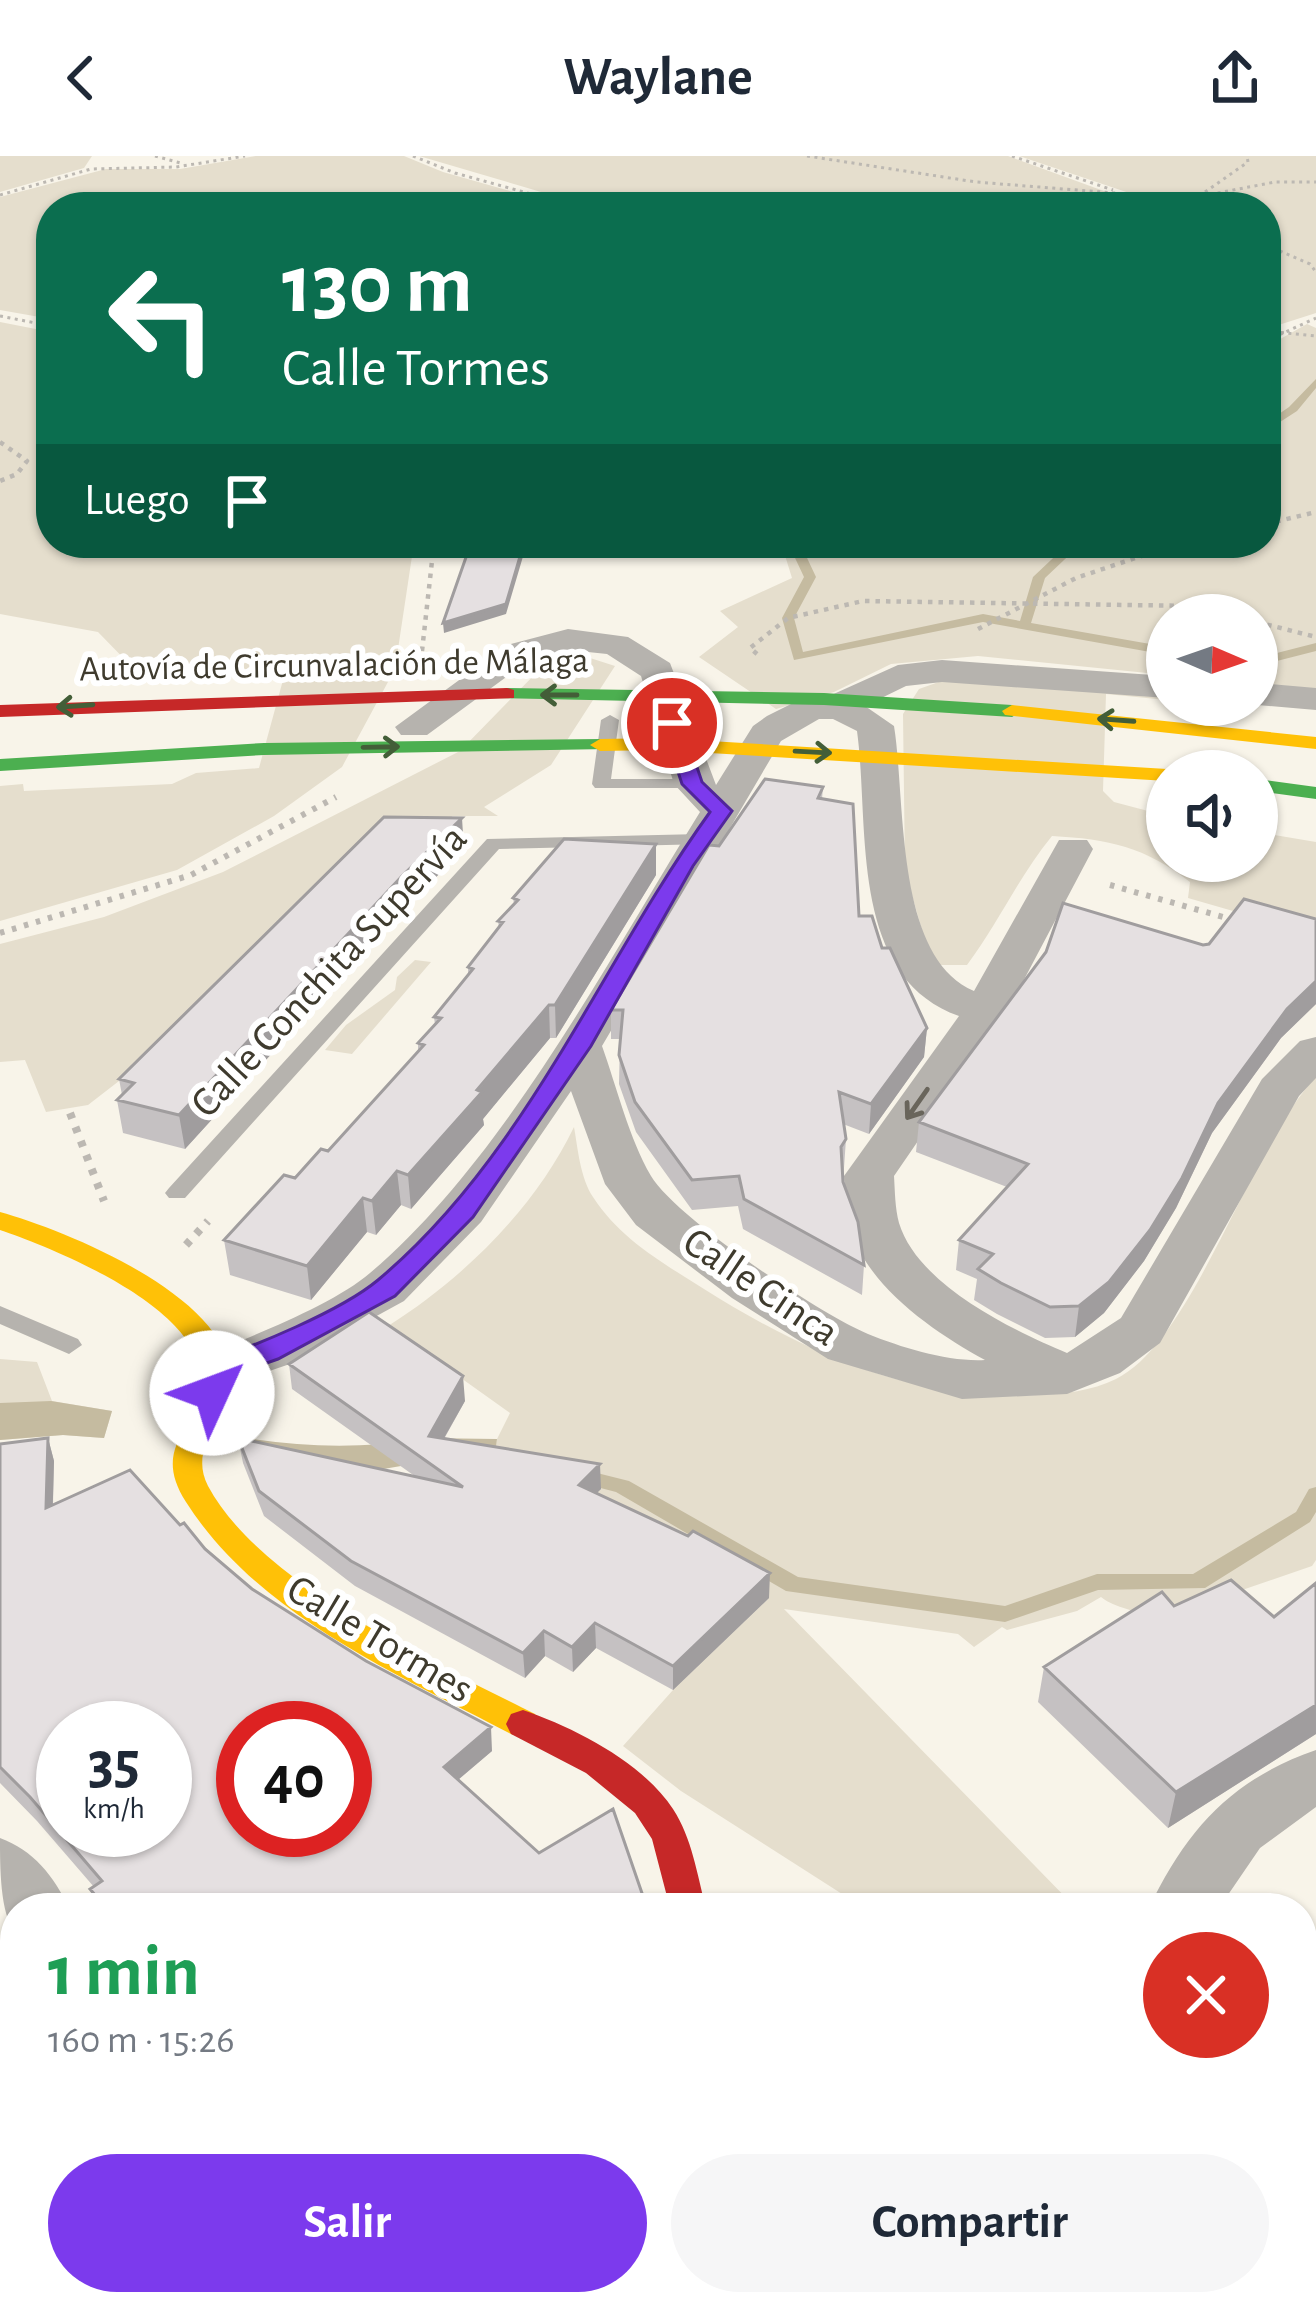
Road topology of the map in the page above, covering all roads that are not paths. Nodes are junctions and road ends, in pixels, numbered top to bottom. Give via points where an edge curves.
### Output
1 (657, 671) junction
2 (1146, 686) edge
3 (1278, 696) edge
4 (1316, 699) edge
5 (815, 709) junction
6 (0, 711) edge
7 (610, 721) dead end
8 (414, 727) dead end
9 (1316, 743) edge
10 (0, 765) edge
11 (1146, 774) edge
12 (1278, 788) edge
13 (1316, 793) edge
14 (692, 833) junction
15 (1067, 860) road end
16 (560, 861) edge
17 (621, 864) edge
18 (986, 1010) junction
19 (579, 1046) junction
20 (1316, 1051) edge
21 (177, 1193) dead end
22 (0, 1221) edge
23 (0, 1314) edge
24 (68, 1345) dead end
25 (216, 1370) junction
26 (1067, 1375) junction
27 (1316, 1777) edge
28 (0, 1867) edge
29 (22, 1893) edge
30 (683, 1893) edge
31 (1191, 1893) edge

1 - 5 street
1 - 8 street via 616,644 568,639 520,652
1 - 14 street
2 - 5 street via 942,671 898,676
3 - 4 street
5 - 14 street via 766,734
5 - 18 street via 856,713 875,726 886,868 907,944 937,989
9 -> 6 main road, Autovía de Circunvalación de Málaga via 1143,722 675,696 276,698
7 - 14 lane via 602,784
10 -> 11 main road, Autovía de Circunvalación de Málaga via 264,749 660,743
12 - 13 main road
14 - 19 street
14 - 21 lane, Calle Conchita Supervía via 494,843
15 - 18 street
16 - 17 lane
18 -> 26 street via 869,1176 874,1229 922,1295 998,1346
19 - 25 street via 464,1211 385,1289 268,1352
19 - 26 street, Calle Cinca via 631,1184 654,1214 751,1286 848,1346 962,1380
20 - 26 street, Calle Cinca via 1279,1090 1141,1330
22 - 25 main road via 78,1250 161,1302 205,1341
23 - 24 lane
25 - 30 main road, Calle Tormes via 185,1452 205,1512 321,1614 601,1766 660,1816
27 - 31 street via 1272,1796 1242,1821
28 - 29 street

